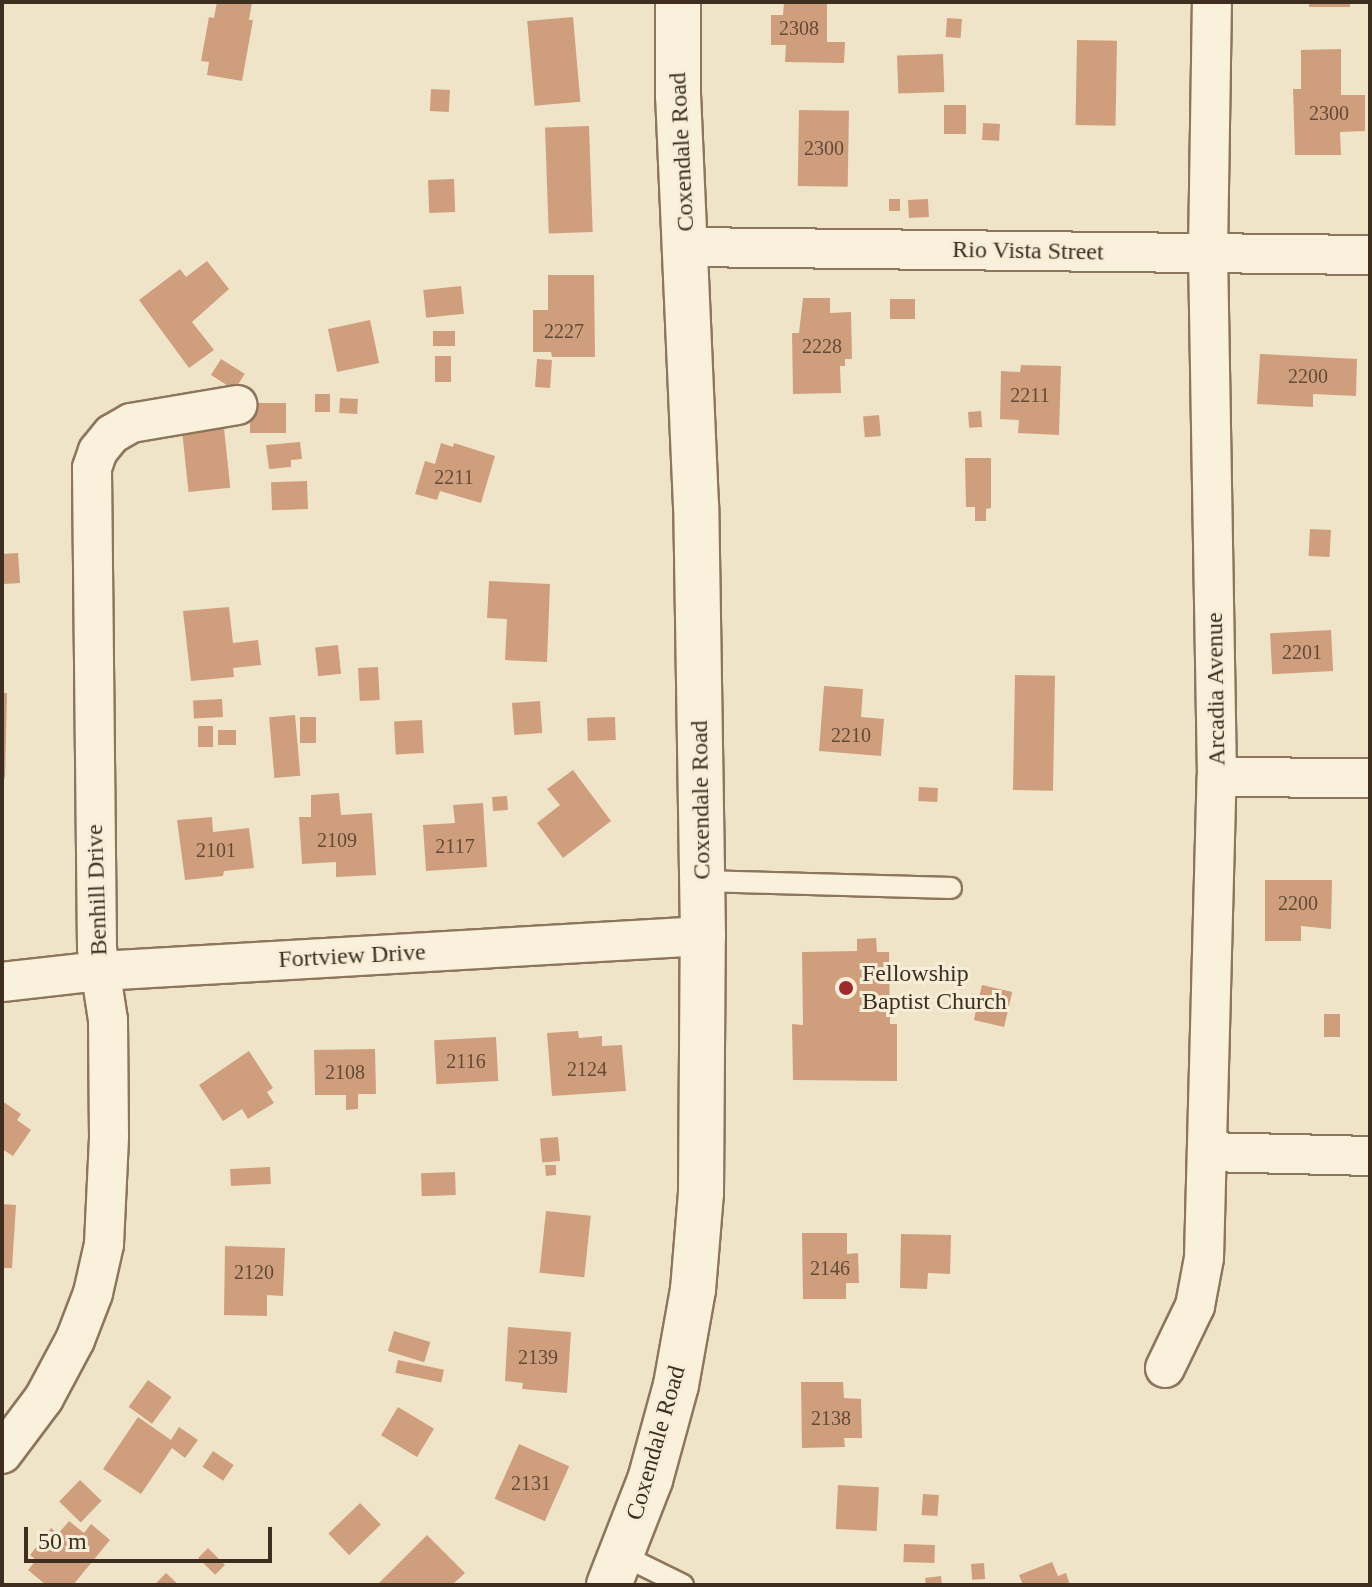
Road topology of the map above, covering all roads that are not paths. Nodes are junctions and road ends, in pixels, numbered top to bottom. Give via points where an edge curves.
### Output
1 (678, 2) edge
2 (1212, 2) edge
3 (686, 247) junction
4 (1208, 253) junction
5 (1370, 255) edge
6 (237, 405) dead end
7 (1217, 777) junction
8 (1370, 778) edge
9 (702, 881) junction
10 (951, 888) dead end
11 (703, 936) junction
12 (100, 971) junction
13 (2, 982) edge
14 (1207, 1152) junction
15 (1370, 1156) edge
16 (1165, 1368) dead end
17 (2, 1454) edge
18 (616, 1570) edge
19 (683, 1585) edge

1 - 3 street, Coxendale Road
2 - 4 street, Arcadia Avenue
3 - 4 street, Rio Vista Street
3 - 9 street, Coxendale Road
4 - 5 street, Rio Vista Street
4 - 7 street, Arcadia Avenue
6 - 12 street, Benhill Drive via 131,423 112,434 92,468
7 - 8 street
7 - 14 street, Arcadia Avenue
9 - 10 lane
9 - 11 street, Coxendale Road
11 - 12 street, Fortview Drive
11 - 18 street, Coxendale Road via 701,1193 693,1290 676,1385 650,1480
12 - 13 street, Fortview Drive
12 - 17 street, Benhill Drive via 108,1035 104,1244 75,1340 44,1398
14 - 15 street
14 - 16 street, Arcadia Avenue via 1202,1281
18 - 19 lane

